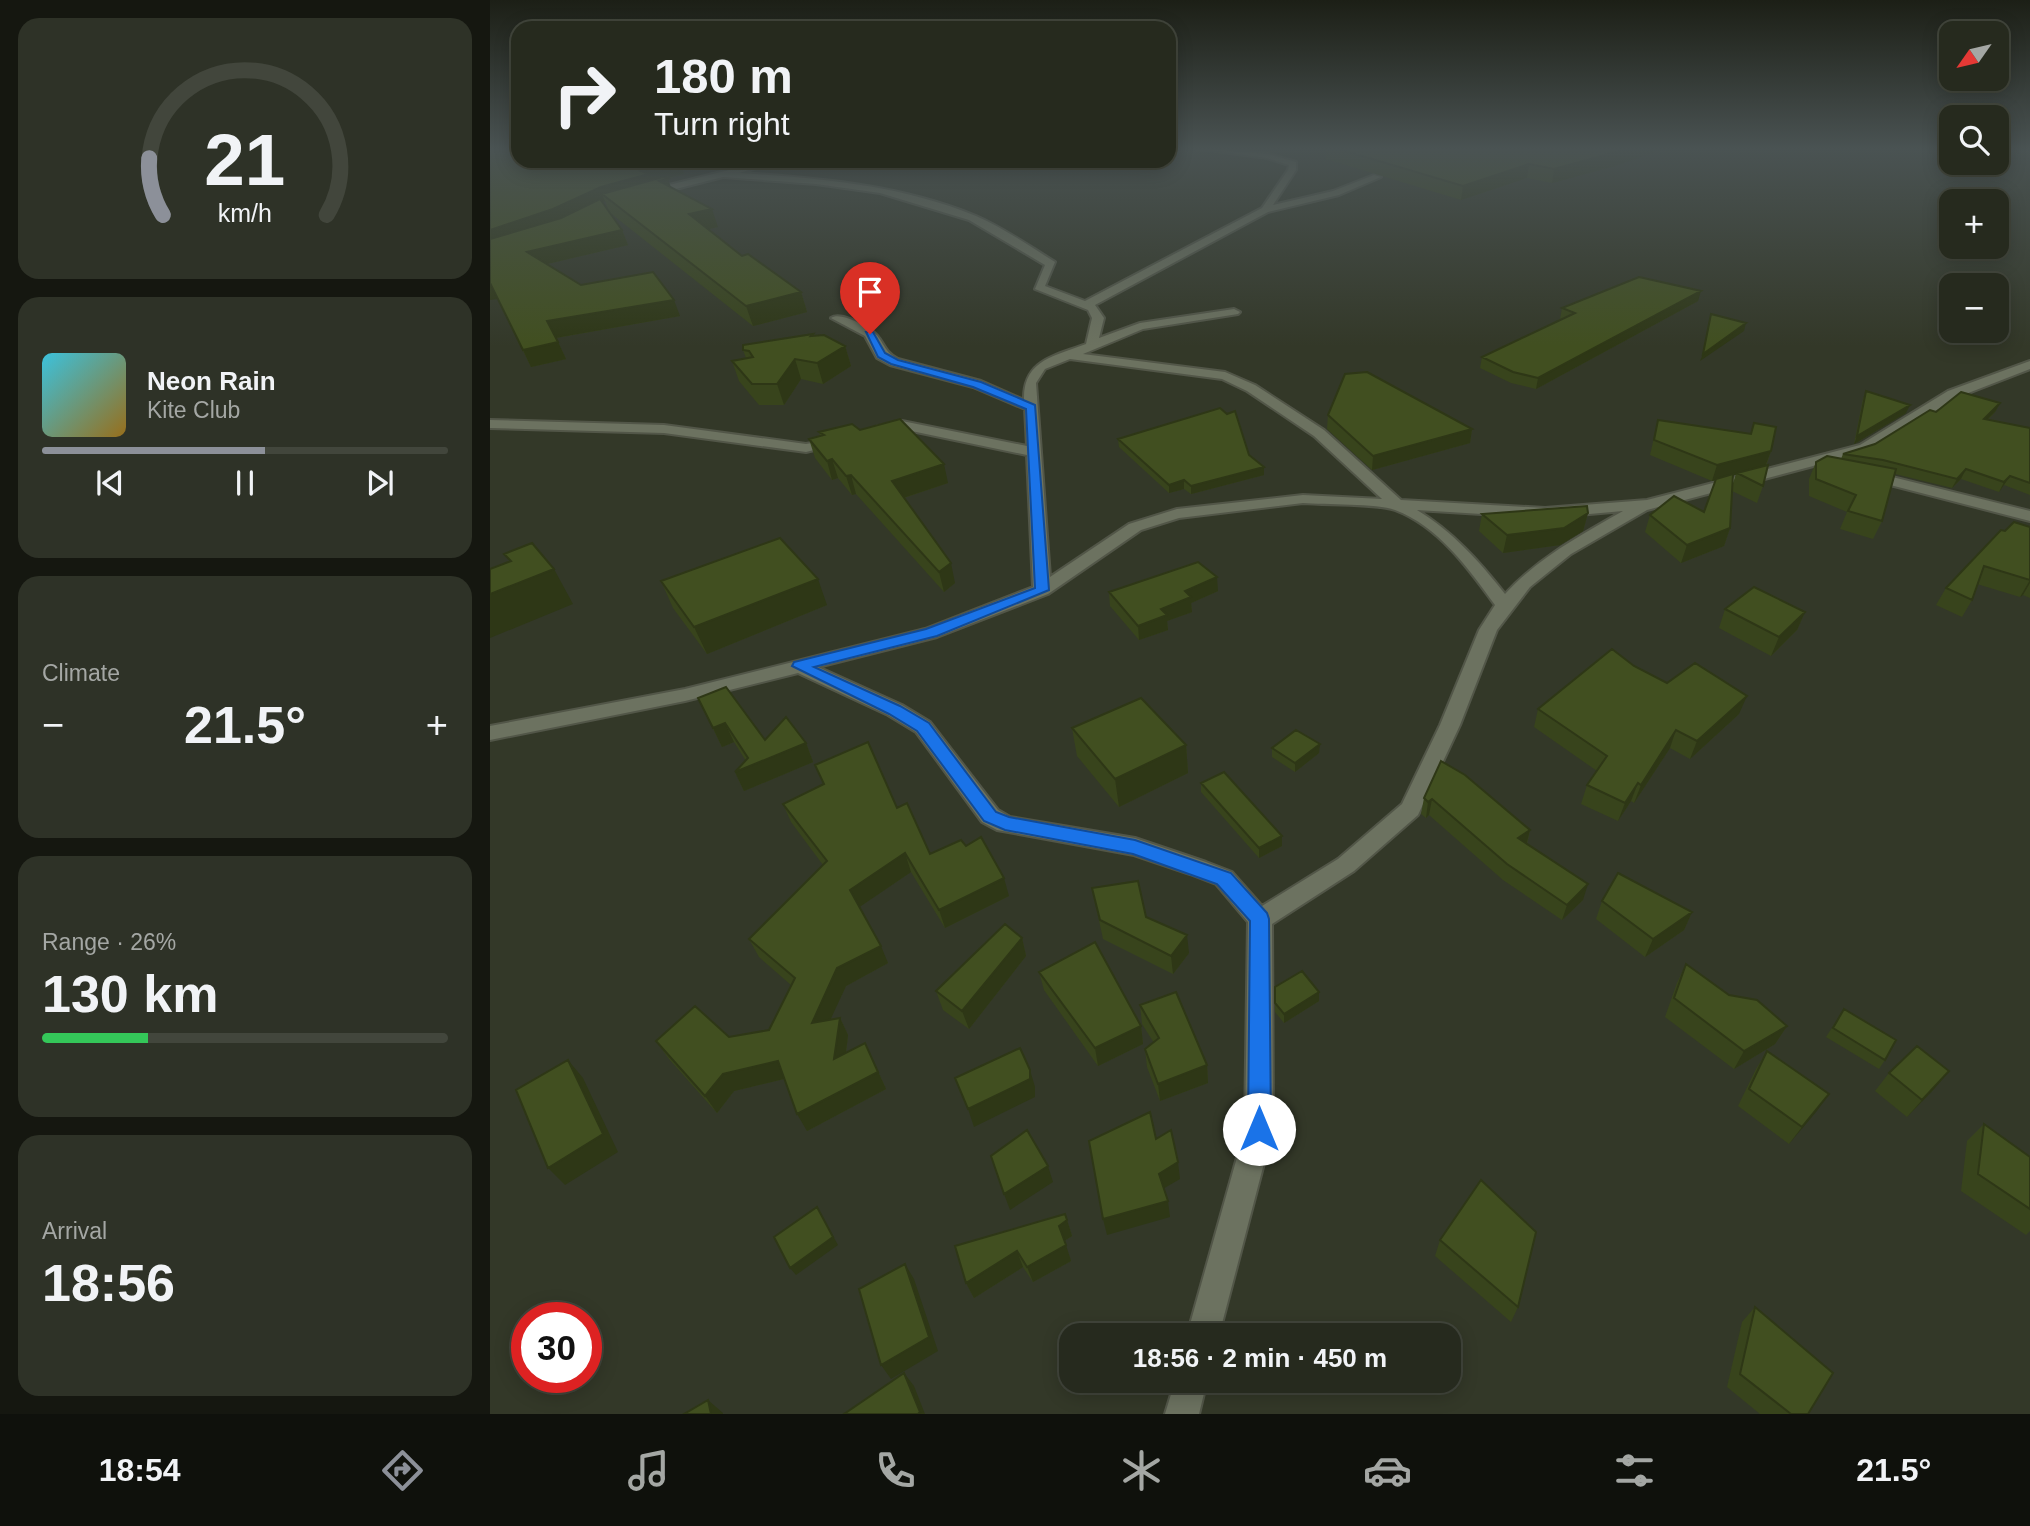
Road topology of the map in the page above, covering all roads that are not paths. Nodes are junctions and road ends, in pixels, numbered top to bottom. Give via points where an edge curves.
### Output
1 (962, 214) edge
2 (1257, 214) edge
3 (1086, 305) junction
4 (1234, 312) dead end
5 (837, 318) dead end
6 (1092, 345) junction
7 (1065, 355) junction
8 (2030, 365) edge
9 (1031, 407) junction
10 (490, 424) edge
11 (872, 430) edge
12 (849, 438) edge
13 (1034, 452) junction
14 (1804, 466) junction
15 (1396, 504) junction
16 (1647, 505) junction
17 (2030, 516) edge
18 (1042, 590) junction
19 (1504, 605) junction
20 (799, 666) junction
21 (490, 733) edge
22 (1260, 919) junction
23 (1206, 1323) edge
24 (1188, 1393) edge
25 (1182, 1414) edge

1 - 3 street via 1051,264 1040,287
2 - 3 street
3 - 6 street via 1098,318
4 - 6 street via 1140,326
5 - 9 street via 870,334 881,355 894,362 977,384
6 - 7 street
7 - 9 street via 1040,367 1030,383
7 - 15 street via 1225,376 1319,433
8 - 14 street via 1953,394 1865,448
9 - 13 street
10 - 12 street via 664,429 806,448
11 - 13 street via 901,425
13 - 18 street
14 - 16 street
14 - 17 street via 1878,476
15 - 16 street via 1545,513
15 - 18 street via 1303,499 1177,514 1135,527
15 - 19 street via 1455,545
16 - 19 street via 1565,551
18 - 20 street via 931,633
19 - 22 street via 1488,629 1410,808 1346,865
20 - 21 street via 685,695
20 - 22 street via 923,727 990,816 1005,824 1135,847 1198,868 1224,878
22 - 23 street via 1259,1129
24 - 25 street

